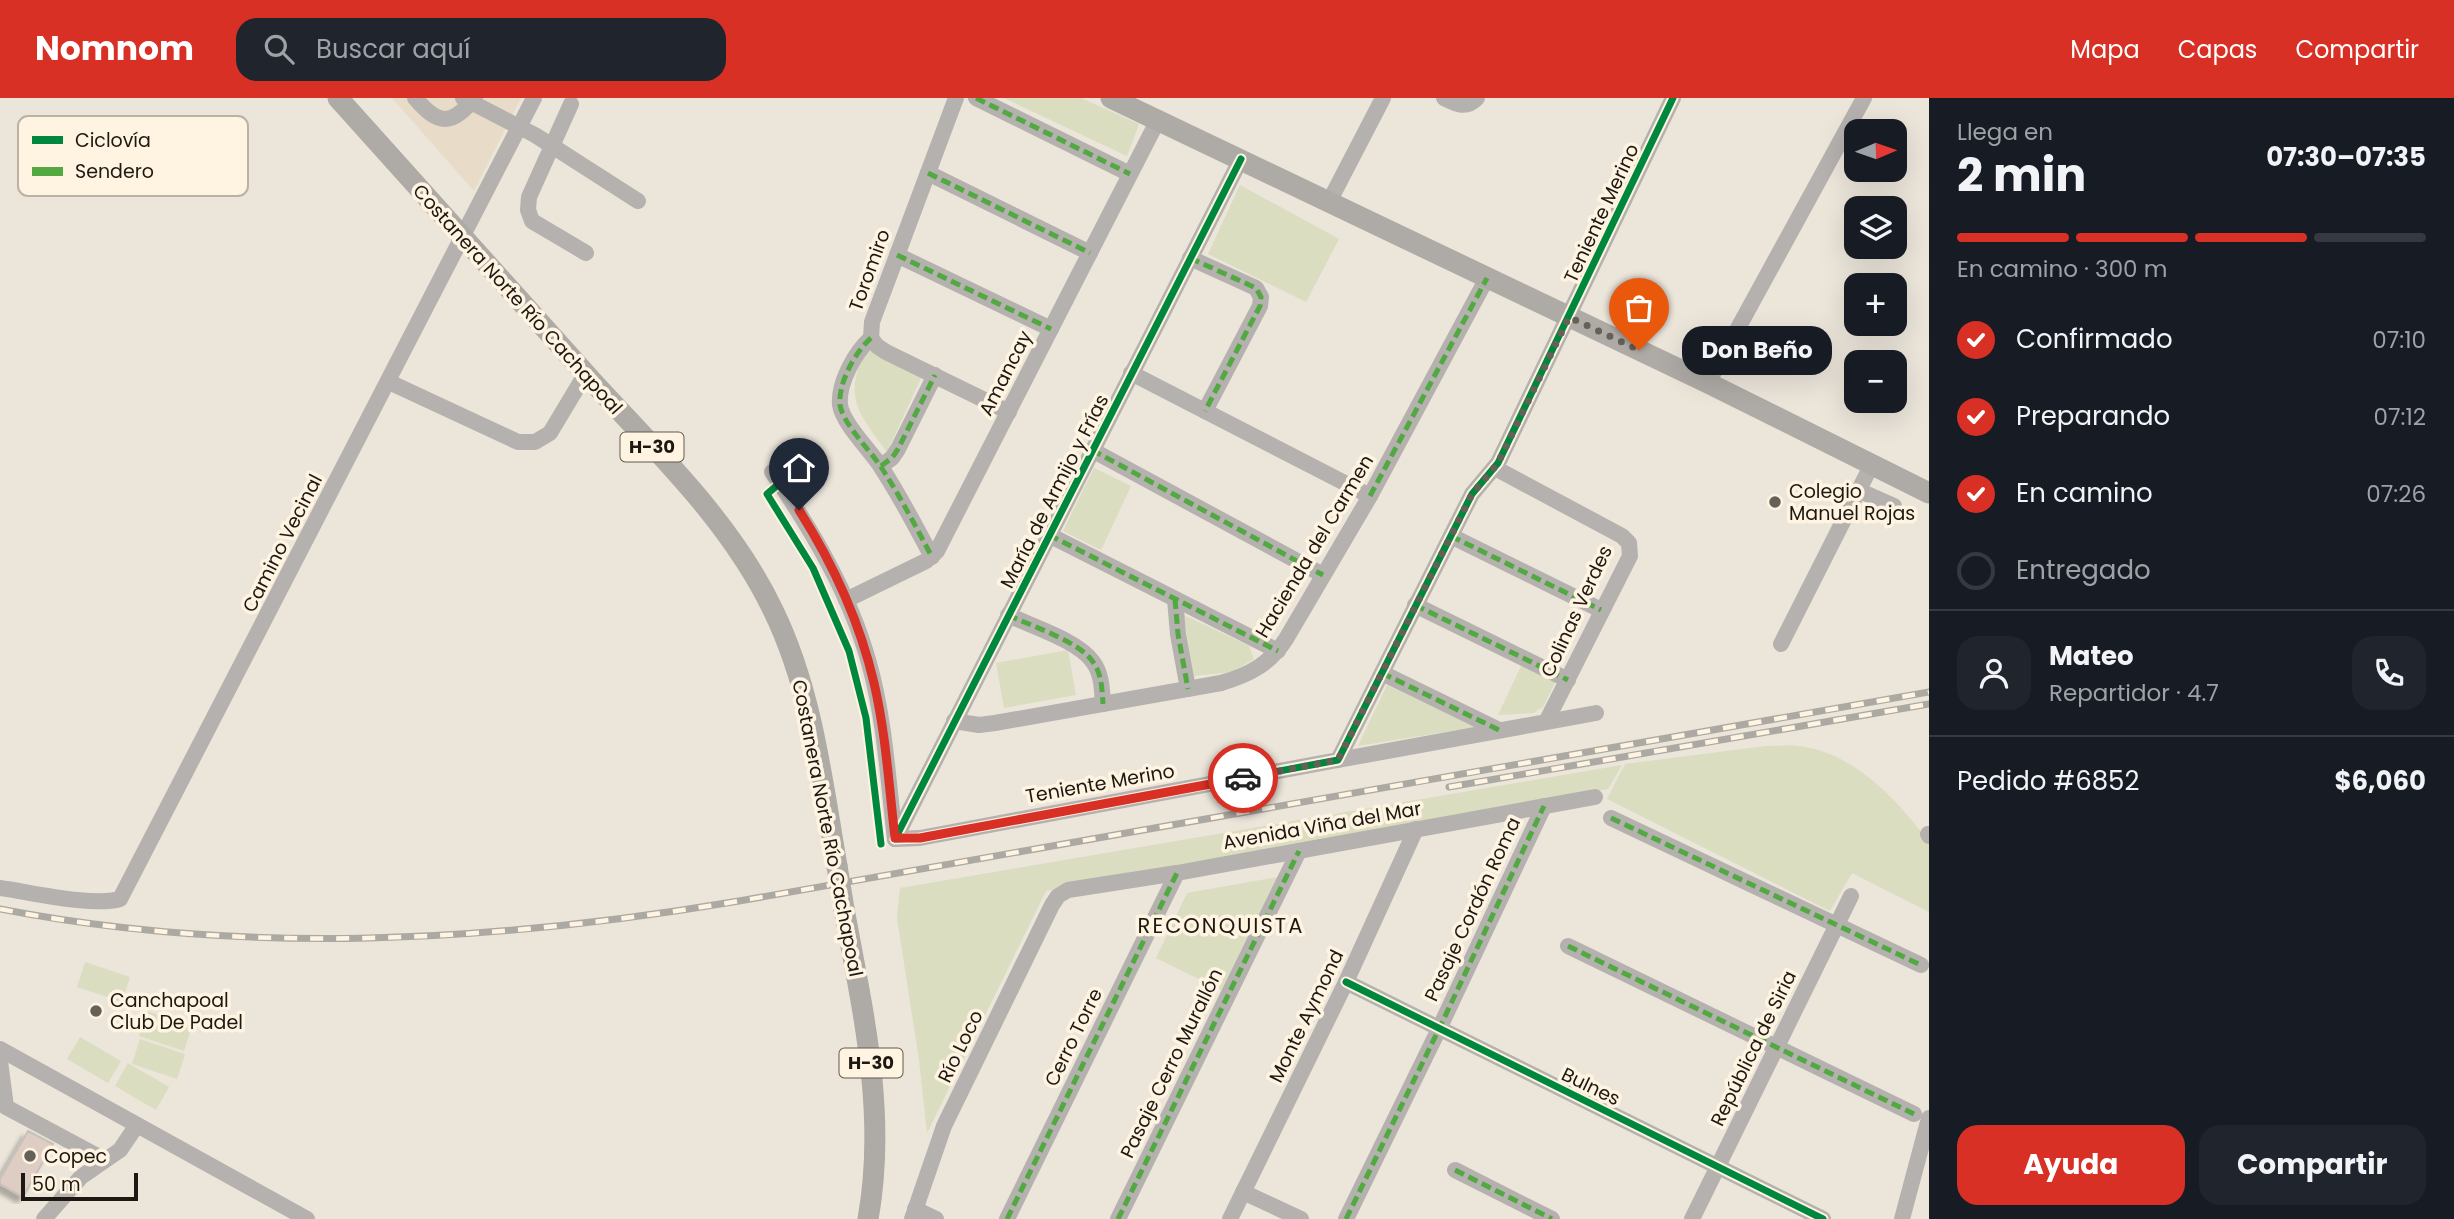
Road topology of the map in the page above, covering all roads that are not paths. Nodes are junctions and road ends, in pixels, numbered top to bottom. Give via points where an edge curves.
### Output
1 (338, 98) edge
2 (415, 98) edge
3 (534, 98) edge
4 (956, 98) edge
5 (976, 98) edge
6 (1111, 98) edge
7 (1383, 98) edge
8 (1444, 98) edge
9 (1477, 98) edge
10 (1674, 98) edge
11 (1864, 98) edge
12 (470, 99) edge
13 (571, 104) dead end
14 (1158, 120) junction
15 (519, 127) junction
16 (552, 147) junction
17 (1241, 159) junction
18 (928, 173) junction
19 (1130, 174) junction
20 (638, 201) dead end
21 (1329, 202) junction
22 (463, 238) junction
23 (586, 253) dead end
24 (1090, 253) junction
25 (897, 255) junction
26 (1190, 258) junction
27 (1488, 278) junction
28 (1569, 317) junction
29 (1051, 329) junction
30 (871, 338) junction
31 (586, 373) junction
32 (1131, 373) junction
33 (935, 375) junction
34 (388, 382) junction
35 (1708, 383) junction
36 (1205, 411) junction
37 (1009, 412) junction
38 (1092, 450) junction
39 (881, 466) junction
40 (1871, 466) junction
41 (1495, 468) junction
42 (772, 472) dead end
43 (1858, 490) junction
44 (1929, 493) edge
45 (1370, 496) junction
46 (1894, 506) dead end
47 (1049, 535) junction
48 (1451, 536) junction
49 (932, 557) junction
50 (1323, 575) junction
51 (1175, 599) junction
52 (846, 600) junction
53 (1415, 605) junction
54 (1601, 610) junction
55 (1008, 615) junction
56 (1781, 643) dead end
57 (1278, 651) junction
58 (1382, 673) junction
59 (1568, 680) junction
60 (1188, 689) junction
61 (1103, 704) junction
62 (1596, 713) dead end
63 (954, 720) junction
64 (1546, 722) junction
65 (1499, 730) junction
66 (1338, 760) junction
67 (1595, 797) dead end
68 (1544, 806) junction
69 (1611, 818) dead end
70 (1416, 829) junction
71 (895, 838) junction
72 (1299, 850) junction
73 (1177, 873) junction
74 (0, 888) edge
75 (1058, 896) joint
76 (1851, 896) dead end
77 (1837, 925) junction
78 (1569, 946) dead end
79 (1921, 965) dead end
80 (1346, 982) junction
81 (1439, 1029) junction
82 (1776, 1048) junction
83 (0, 1049) edge
84 (0, 1061) edge
85 (1922, 1116) edge
86 (137, 1125) junction
87 (103, 1159) junction
88 (1718, 1167) junction
89 (1455, 1170) dead end
90 (1243, 1192) junction
91 (913, 1214) edge
92 (44, 1219) edge
93 (307, 1219) edge
94 (868, 1219) edge
95 (936, 1219) edge
96 (1007, 1219) edge
97 (1118, 1219) edge
98 (1230, 1219) edge
99 (1301, 1219) edge
100 (1346, 1219) edge
101 (1552, 1219) edge
102 (1692, 1219) edge
103 (1823, 1219) edge
104 (1902, 1219) edge

1 - 22 main road, Costanera Norte Río Cachapoal / H-30
2 - 12 street via 440,120 453,119
3 - 15 street, Camino Vecinal
4 - 18 street, Toromiro
5 - 19 street
6 - 14 main road
7 - 21 street
8 - 9 street via 1460,106
10 - 28 street, Teniente Merino
11 - 35 street
12 - 15 street
13 - 16 street
14 - 17 main road
14 - 19 street, Amancay
15 - 16 street
15 - 22 street, Camino Vecinal
16 - 20 street
16 - 23 street via 529,197 528,210 532,221
17 - 21 main road
17 - 26 street, María de Armijo y Frías
18 - 24 street
18 - 25 street, Toromiro
19 - 24 street, Amancay
21 - 27 main road
22 - 31 main road, Costanera Norte Río Cachapoal / H-30
22 - 34 street, Camino Vecinal
24 - 29 street, Amancay
25 - 29 street
25 - 30 street, Toromiro via 872,323
26 - 32 street, María de Armijo y Frías
26 - 36 street via 1256,288 1261,297
27 - 28 main road
27 - 45 street, Hacienda del Carmen
28 - 35 main road
28 - 41 street, Teniente Merino
29 - 37 street, Amancay
30 - 33 street via 886,352
30 - 39 street, Toromiro via 860,348 844,382 841,408
31 - 34 street via 550,433 535,442 518,442
31 - 94 main road, Costanera Norte Río Cachapoal / H-30, bridge via 732,539 785,635 802,683 870,1057 877,1120 876,1170
32 - 36 street
32 - 38 street, María de Armijo y Frías
33 - 37 street
33 - 39 street via 898,449
34 - 74 street, Camino Vecinal via 120,899 66,898
35 - 40 main road
36 - 45 street
37 - 49 street, Amancay
38 - 47 street, María de Armijo y Frías
38 - 50 street
39 - 49 street, Toromiro
40 - 43 street
40 - 44 main road
41 - 48 street, Teniente Merino via 1477,486
41 - 54 street, Colinas Verdes via 1629,543 1630,556
42 - 52 street via 811,529
43 - 46 street
43 - 56 street
45 - 50 street, Hacienda del Carmen
47 - 51 street
47 - 55 street, María de Armijo y Frías
48 - 53 street, Teniente Merino
48 - 54 street
49 - 52 street
50 - 57 street, Hacienda del Carmen
51 - 57 street
51 - 60 street
52 - 71 street via 874,683
53 - 58 street, Teniente Merino
53 - 59 street
54 - 59 street, Colinas Verdes
55 - 61 street via 1080,648 1097,669
55 - 63 street, María de Armijo y Frías
57 - 60 street, Hacienda del Carmen via 1246,675
58 - 65 street
58 - 66 street, Teniente Merino
59 - 64 street, Colinas Verdes
60 - 61 street, Hacienda del Carmen
61 - 63 street, Hacienda del Carmen via 987,724
62 - 64 street
63 - 71 street, María de Armijo y Frías
64 - 65 street
65 - 66 street
66 - 71 street, Teniente Merino via 920,838
67 - 68 street, Avenida Viña del Mar
68 - 70 street, Avenida Viña del Mar
68 - 81 street, Pasaje Cordón Roma
69 - 77 street
70 - 72 street, Avenida Viña del Mar
70 - 80 street, Monte Aymond
72 - 73 street, Avenida Viña del Mar
72 - 97 street, Pasaje Cerro Murallón
73 - 75 street, Avenida Viña del Mar via 1068,890
73 - 96 street, Cerro Torre
75 - 91 street, Río Loco via 944,1126
76 - 77 street, República de Siria
77 - 79 street
77 - 82 street, República de Siria
78 - 82 street
80 - 81 street, Bulnes
80 - 90 street, Monte Aymond
81 - 88 street, Bulnes
81 - 100 street, Pasaje Cordón Roma
82 - 85 street
82 - 88 street, República de Siria
83 - 86 street
84 - 87 street via 6,1107
85 - 104 street
86 - 87 street via 120,1150
86 - 93 street
87 - 92 street
88 - 102 street, República de Siria
88 - 103 street, Bulnes
89 - 101 street
90 - 98 street, Monte Aymond
90 - 99 street
91 - 95 street

